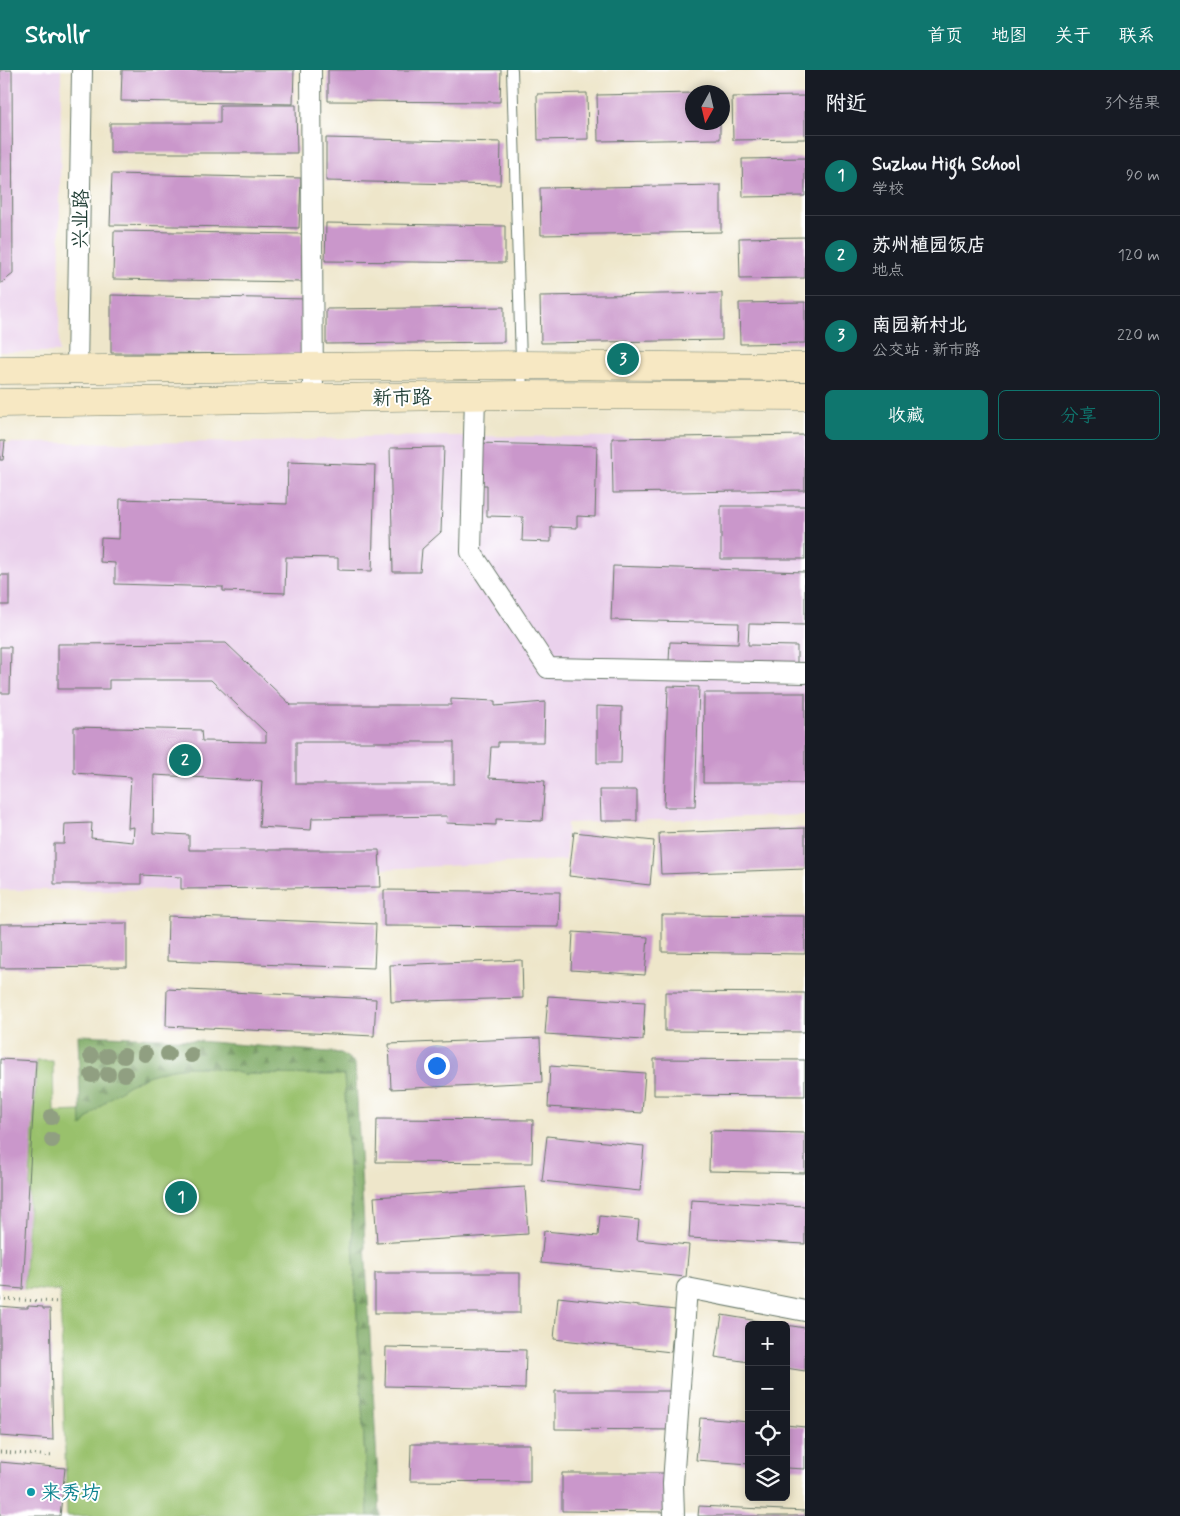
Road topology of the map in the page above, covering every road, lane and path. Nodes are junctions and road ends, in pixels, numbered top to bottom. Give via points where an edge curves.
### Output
1 (82, 70) edge
2 (311, 70) edge
3 (512, 70) edge
4 (521, 365) junction
5 (312, 367) junction
6 (805, 367) edge
7 (77, 369) junction
8 (0, 370) edge
9 (522, 395) junction
10 (475, 396) junction
11 (805, 396) edge
12 (313, 398) junction
13 (0, 403) edge
14 (805, 673) edge
15 (0, 1299) edge
16 (60, 1302) dead end
17 (805, 1311) edge
18 (0, 1452) edge
19 (54, 1456) dead end
20 (674, 1516) edge

1 - 7 street, 兴业路
2 - 5 street
3 - 4 lane
4 - 5 main road, 新市路
4 - 6 main road, 新市路
4 - 9 lane
5 - 7 main road, 新市路
5 - 12 street
7 - 8 main road, 新市路
9 - 10 main road, 新市路
9 - 11 main road, 新市路
10 - 12 main road, 新市路
10 - 14 street via 471,552 548,668
12 - 13 main road, 新市路
15 - 16 path
17 - 20 street via 687,1288 673,1483
18 - 19 path

